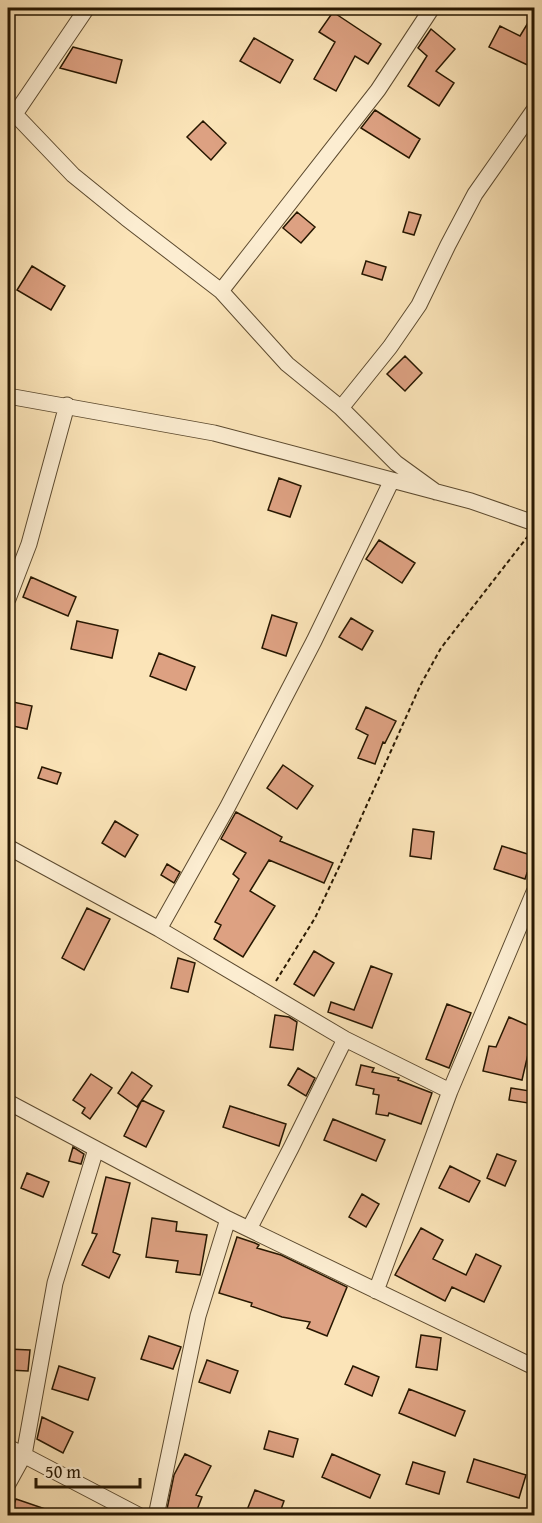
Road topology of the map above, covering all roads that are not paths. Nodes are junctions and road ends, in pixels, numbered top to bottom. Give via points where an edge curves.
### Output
1 (87, 8) edge
2 (432, 8) edge
3 (11, 110) edge
4 (534, 110) edge
5 (221, 291) junction
6 (8, 396) edge
7 (67, 405) junction
8 (341, 408) junction
9 (392, 480) junction
10 (436, 492) junction
11 (534, 523) edge
12 (8, 599) edge
13 (8, 847) edge
14 (534, 892) edge
15 (159, 929) junction
16 (345, 1039) junction
17 (450, 1090) junction
18 (8, 1102) edge
19 (96, 1149) junction
20 (228, 1220) junction
21 (249, 1229) junction
22 (376, 1291) junction
23 (534, 1366) edge
24 (8, 1447) edge
25 (24, 1455) junction
26 (8, 1484) edge
27 (140, 1515) edge
28 (156, 1515) edge

1 - 3 street
2 - 5 street via 378,90
3 - 5 street via 73,175
4 - 8 street via 476,194 419,305
5 - 8 street via 287,364
6 - 7 street
7 - 9 street via 214,433
7 - 12 street via 29,544
8 - 10 street via 396,463
9 - 10 street
9 - 15 street via 276,714
10 - 11 street
13 - 15 street
14 - 17 street
15 - 16 street
16 - 17 street
16 - 21 street
17 - 22 street
18 - 19 street
19 - 20 street
19 - 25 street via 55,1283
20 - 21 street
20 - 28 street via 198,1316
21 - 22 street
22 - 23 street
24 - 25 street
25 - 26 street
25 - 27 street

